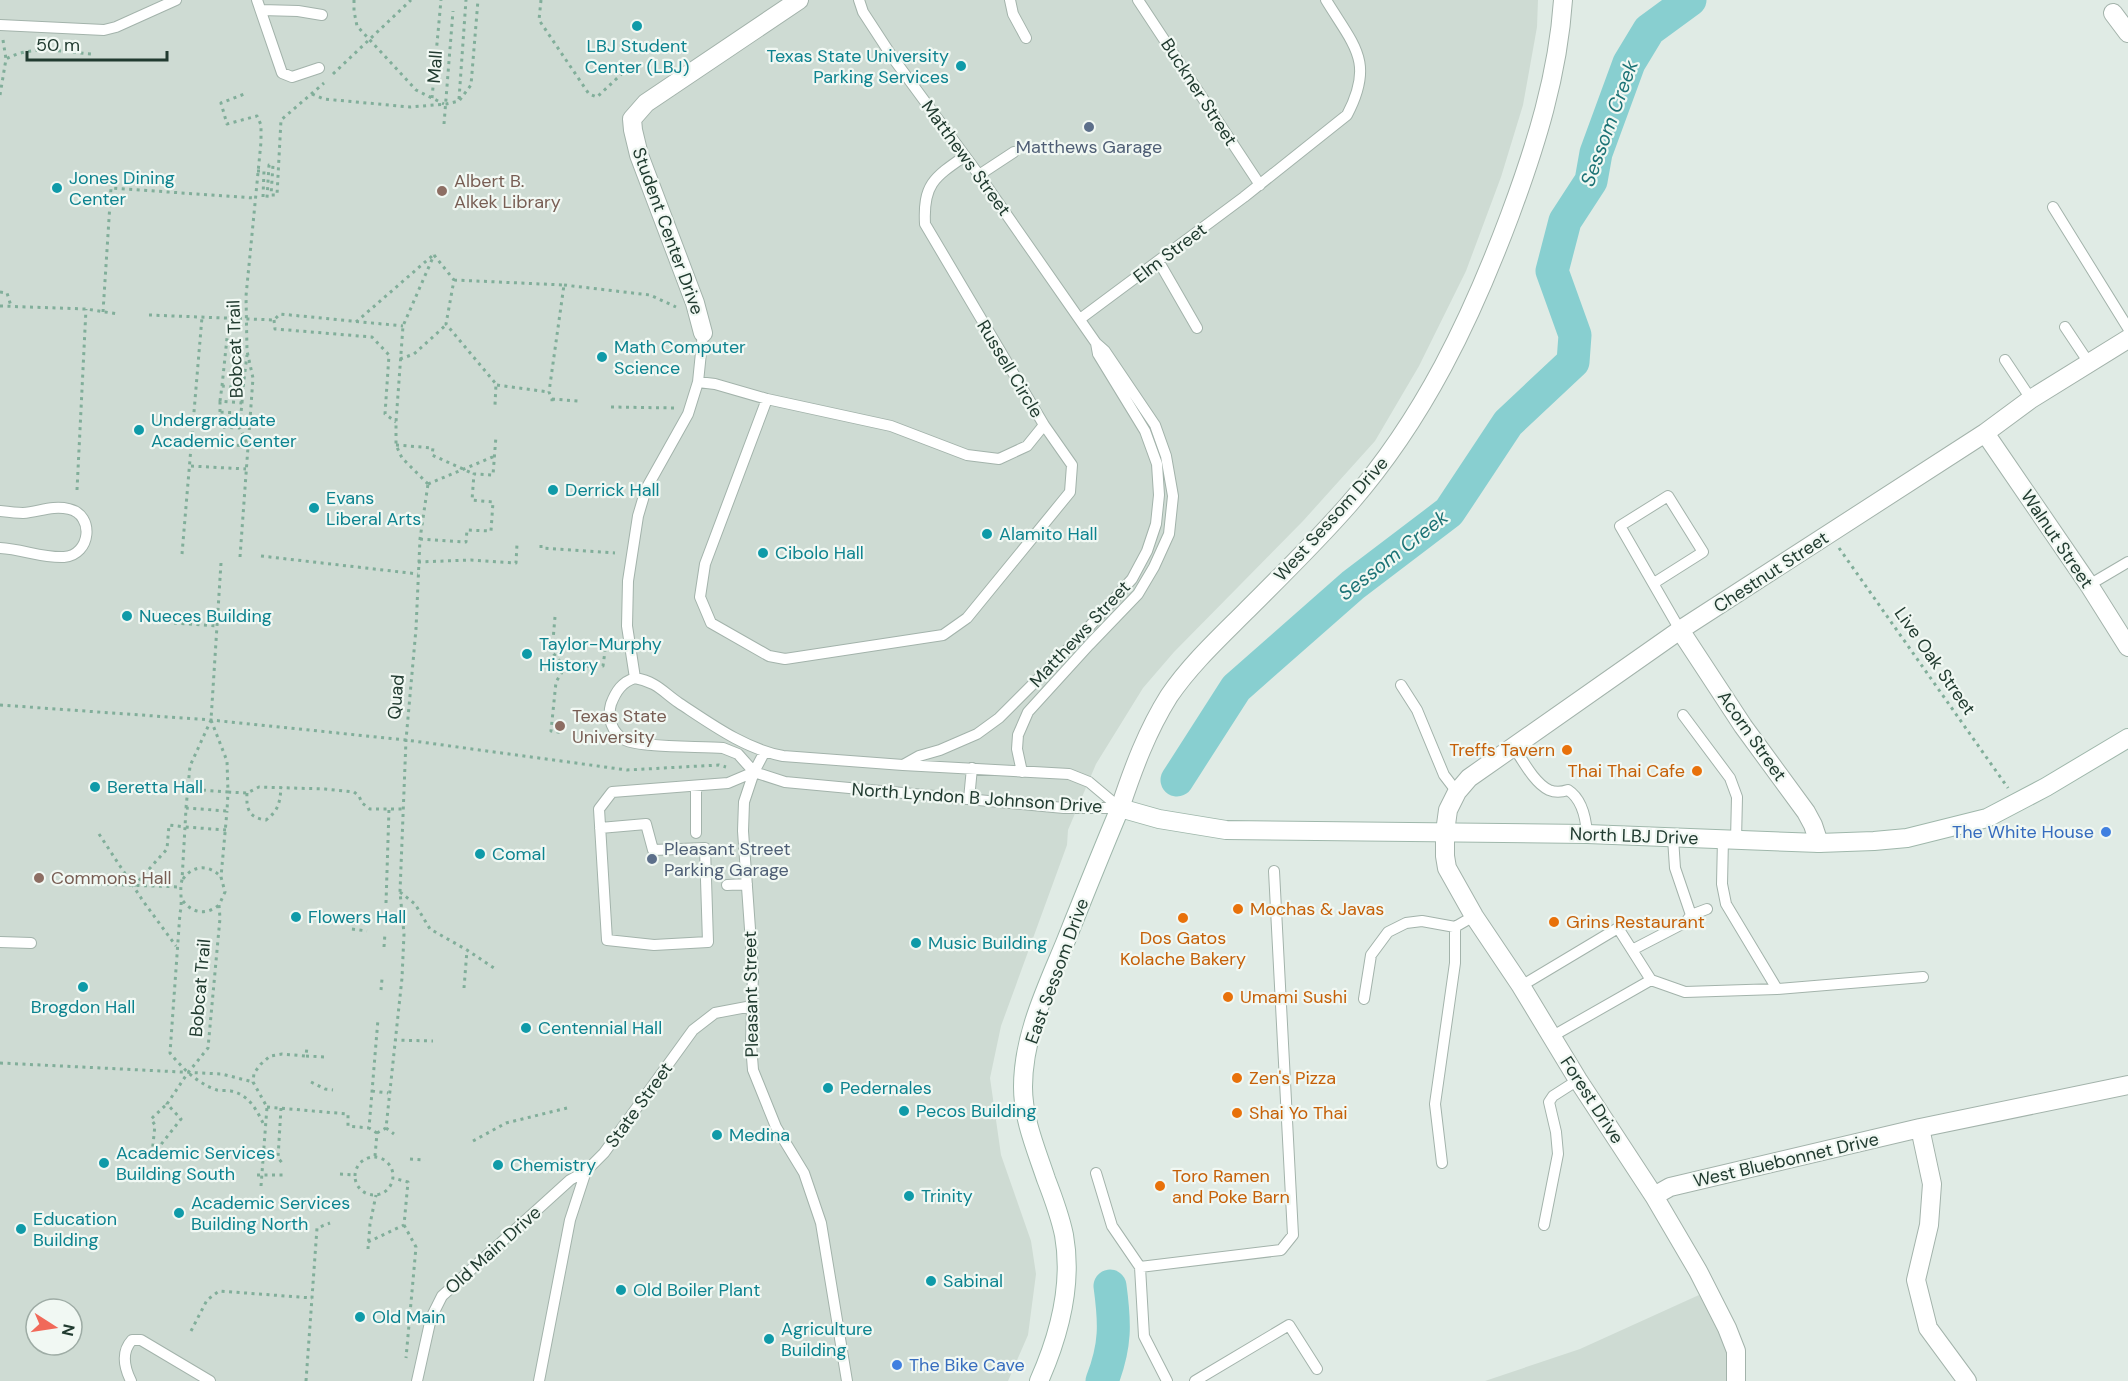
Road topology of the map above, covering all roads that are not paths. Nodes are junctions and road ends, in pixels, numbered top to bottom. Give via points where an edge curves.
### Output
1 (176, 0) edge
2 (800, 0) edge
3 (858, 0) edge
4 (1010, 0) edge
5 (1138, 0) edge
6 (1326, 0) edge
7 (1563, 0) edge
8 (259, 5) edge
9 (2113, 14) dead end
10 (322, 15) dead end
11 (0, 25) edge
12 (2128, 33) edge
13 (1026, 38) dead end
14 (319, 68) dead end
15 (1014, 152) dead end
16 (965, 156) junction
17 (979, 175) junction
18 (1260, 185) junction
19 (2054, 207) dead end
20 (1159, 262) junction
21 (1080, 319) junction
22 (2065, 327) dead end
23 (1197, 328) dead end
24 (2128, 328) edge
25 (703, 333) joint
26 (2128, 339) edge
27 (1096, 343) junction
28 (2005, 360) dead end
29 (2089, 363) junction
30 (698, 382) junction
31 (767, 399) junction
32 (2031, 399) junction
33 (1044, 425) junction
34 (1985, 433) junction
35 (0, 511) edge
36 (0, 548) edge
37 (2128, 562) edge
38 (1654, 583) junction
39 (2089, 585) junction
40 (1680, 630) junction
41 (2128, 647) edge
42 (635, 678) junction
43 (1401, 686) dead end
44 (1683, 715) dead end
45 (2128, 738) edge
46 (1513, 746) junction
47 (764, 753) junction
48 (903, 765) junction
49 (972, 768) junction
50 (754, 772) junction
51 (1022, 772) junction
52 (696, 786) junction
53 (1457, 792) junction
54 (969, 799) junction
55 (1120, 808) junction
56 (600, 828) junction
57 (696, 832) dead end
58 (1445, 832) junction
59 (1587, 834) junction
60 (1673, 838) junction
61 (1730, 839) junction
62 (1819, 843) junction
63 (1274, 871) dead end
64 (747, 884) junction
65 (727, 885) dead end
66 (1707, 909) dead end
67 (1691, 915) junction
68 (1474, 916) junction
69 (1455, 927) junction
70 (0, 942) edge
71 (31, 943) dead end
72 (1632, 950) junction
73 (1923, 977) dead end
74 (1651, 980) junction
75 (1521, 986) junction
76 (1776, 989) junction
77 (1364, 999) dead end
78 (752, 1006) junction
79 (1551, 1037) junction
80 (1578, 1080) junction
81 (2128, 1085) edge
82 (1920, 1128) junction
83 (1442, 1163) dead end
84 (586, 1171) junction
85 (1096, 1173) dead end
86 (1654, 1196) junction
87 (1544, 1225) dead end
88 (1140, 1267) junction
89 (1317, 1369) dead end
90 (1736, 1376) edge
91 (131, 1381) edge
92 (210, 1381) edge
93 (417, 1381) edge
94 (539, 1381) edge
95 (848, 1381) edge
96 (1039, 1381) edge
97 (1167, 1381) edge
98 (1195, 1381) edge
99 (1967, 1381) edge

1 - 11 lane via 104,30
2 - 25 street, Student Center Drive via 646,103 632,119 639,155
3 - 16 lane, Matthews Street via 893,58
4 - 13 lane
5 - 18 lane, Buckner Street
6 - 18 lane, Elm Street via 1359,54 1362,75 1357,96 1347,115
7 - 55 street, West Sessom Drive via 1553,76 1528,164 1458,340 1405,432 1369,480 1308,549 1188,671 1171,694 1140,751
8 - 10 lane
8 - 14 lane via 282,73 292,77
9 - 12 street
15 - 17 lane
16 - 17 lane, Matthews Street
16 - 33 lane, Russell Circle via 930,184 924,202 925,224
17 - 21 lane, Matthews Street
18 - 20 lane, Elm Street
19 - 24 lane
20 - 21 lane, Elm Street
20 - 23 lane
21 - 27 lane, Matthews Street
22 - 29 lane
25 - 30 lane
26 - 29 street, Chestnut Street
27 - 48 lane, Matthews Street via 1098,354 1145,431 1157,464 1156,524 1147,551 1132,579 999,718 977,734
27 - 51 lane, Matthews Street via 1155,425 1166,456 1173,496 1169,534 1138,594 1028,712 1018,735
28 - 32 lane
29 - 32 street, Chestnut Street
30 - 31 lane, Russell Circle
30 - 42 lane via 688,414 646,489 638,516 628,581 627,626
31 - 33 lane, Russell Circle via 891,426 967,455 999,459 1027,446
31 - 33 lane via 705,564 700,597 711,623 769,656 785,659 944,635 967,618 1070,492 1072,465
32 - 34 street, Chestnut Street
34 - 39 street, Walnut Street
34 - 40 street, Chestnut Street
35 - 36 lane via 25,513 67,508 83,517 87,538 78,553 66,557
37 - 39 lane
38 - 38 lane via 1703,552 1668,496 1620,526
38 - 40 lane
39 - 41 street, Walnut Street
40 - 46 street, Chestnut Street
40 - 62 street, Acorn Street via 1806,812
42 - 47 lane, North Lyndon B Johnson Drive via 661,688 716,727
42 - 50 lane, North Lyndon B Johnson Drive via 620,687 610,709 618,736 638,743 723,748 738,754
43 - 53 lane via 1417,710 1444,775
44 - 61 lane via 1730,778 1737,797
45 - 62 street, North LBJ Drive via 1987,818 1907,838
46 - 53 street, Chestnut Street via 1468,778
46 - 59 lane via 1540,783 1550,790 1575,794 1586,819
47 - 48 lane, North Lyndon B Johnson Drive
47 - 50 lane, Pleasant Street
48 - 49 lane, North Lyndon B Johnson Drive
49 - 51 lane, North Lyndon B Johnson Drive
49 - 54 lane
50 - 52 lane via 728,783
50 - 54 lane, North Lyndon B Johnson Drive via 785,782
50 - 64 lane, Pleasant Street via 744,802 742,831
51 - 55 lane, North Lyndon B Johnson Drive via 1069,774 1089,782
52 - 56 lane via 612,792 599,809
52 - 57 lane
53 - 58 street, Chestnut Street
54 - 55 lane, North Lyndon B Johnson Drive via 1064,808
55 - 58 street, North LBJ Drive via 1226,830
55 - 96 street, East Sessom Drive via 1041,1001 1024,1067 1029,1130 1064,1235 1067,1270 1054,1346
56 - 56 lane via 607,940 654,945 708,942 705,848 653,849 646,824
58 - 59 street, North LBJ Drive
58 - 68 street, Forest Drive via 1447,868
59 - 60 street, North LBJ Drive
60 - 61 street, North LBJ Drive
60 - 67 lane via 1675,868
61 - 62 street, North LBJ Drive
61 - 76 lane via 1722,884 1726,904
63 - 88 lane via 1293,1235 1281,1250
64 - 65 lane
64 - 78 lane, Pleasant Street
66 - 67 lane
67 - 72 lane via 1686,922
68 - 69 lane
68 - 75 street, Forest Drive
69 - 77 lane via 1422,921 1406,923 1388,932 1371,956
69 - 83 lane via 1455,963 1436,1104
70 - 71 lane
72 - 74 lane
72 - 75 lane via 1618,928
73 - 76 lane
74 - 76 lane via 1685,992
74 - 79 lane
75 - 79 street, Forest Drive
78 - 84 lane, State Street via 715,1013 693,1029 604,1153
78 - 95 lane, Pleasant Street via 753,1070 776,1127 804,1173 821,1223
79 - 80 street, Forest Drive
80 - 86 street, Forest Drive
80 - 87 lane via 1549,1102 1558,1154
81 - 82 street, West Bluebonnet Drive
82 - 86 street, West Bluebonnet Drive via 1670,1187
82 - 99 street via 1932,1184 1929,1225 1917,1280 1928,1328
84 - 93 lane, Old Main Drive via 570,1180 442,1296 431,1318
84 - 94 lane, State Street via 570,1220
85 - 88 lane via 1112,1226
86 - 90 street, Forest Drive via 1727,1328 1736,1351
88 - 97 lane via 1144,1336
89 - 98 lane via 1289,1325
91 - 92 lane via 126,1346 132,1340 141,1340

